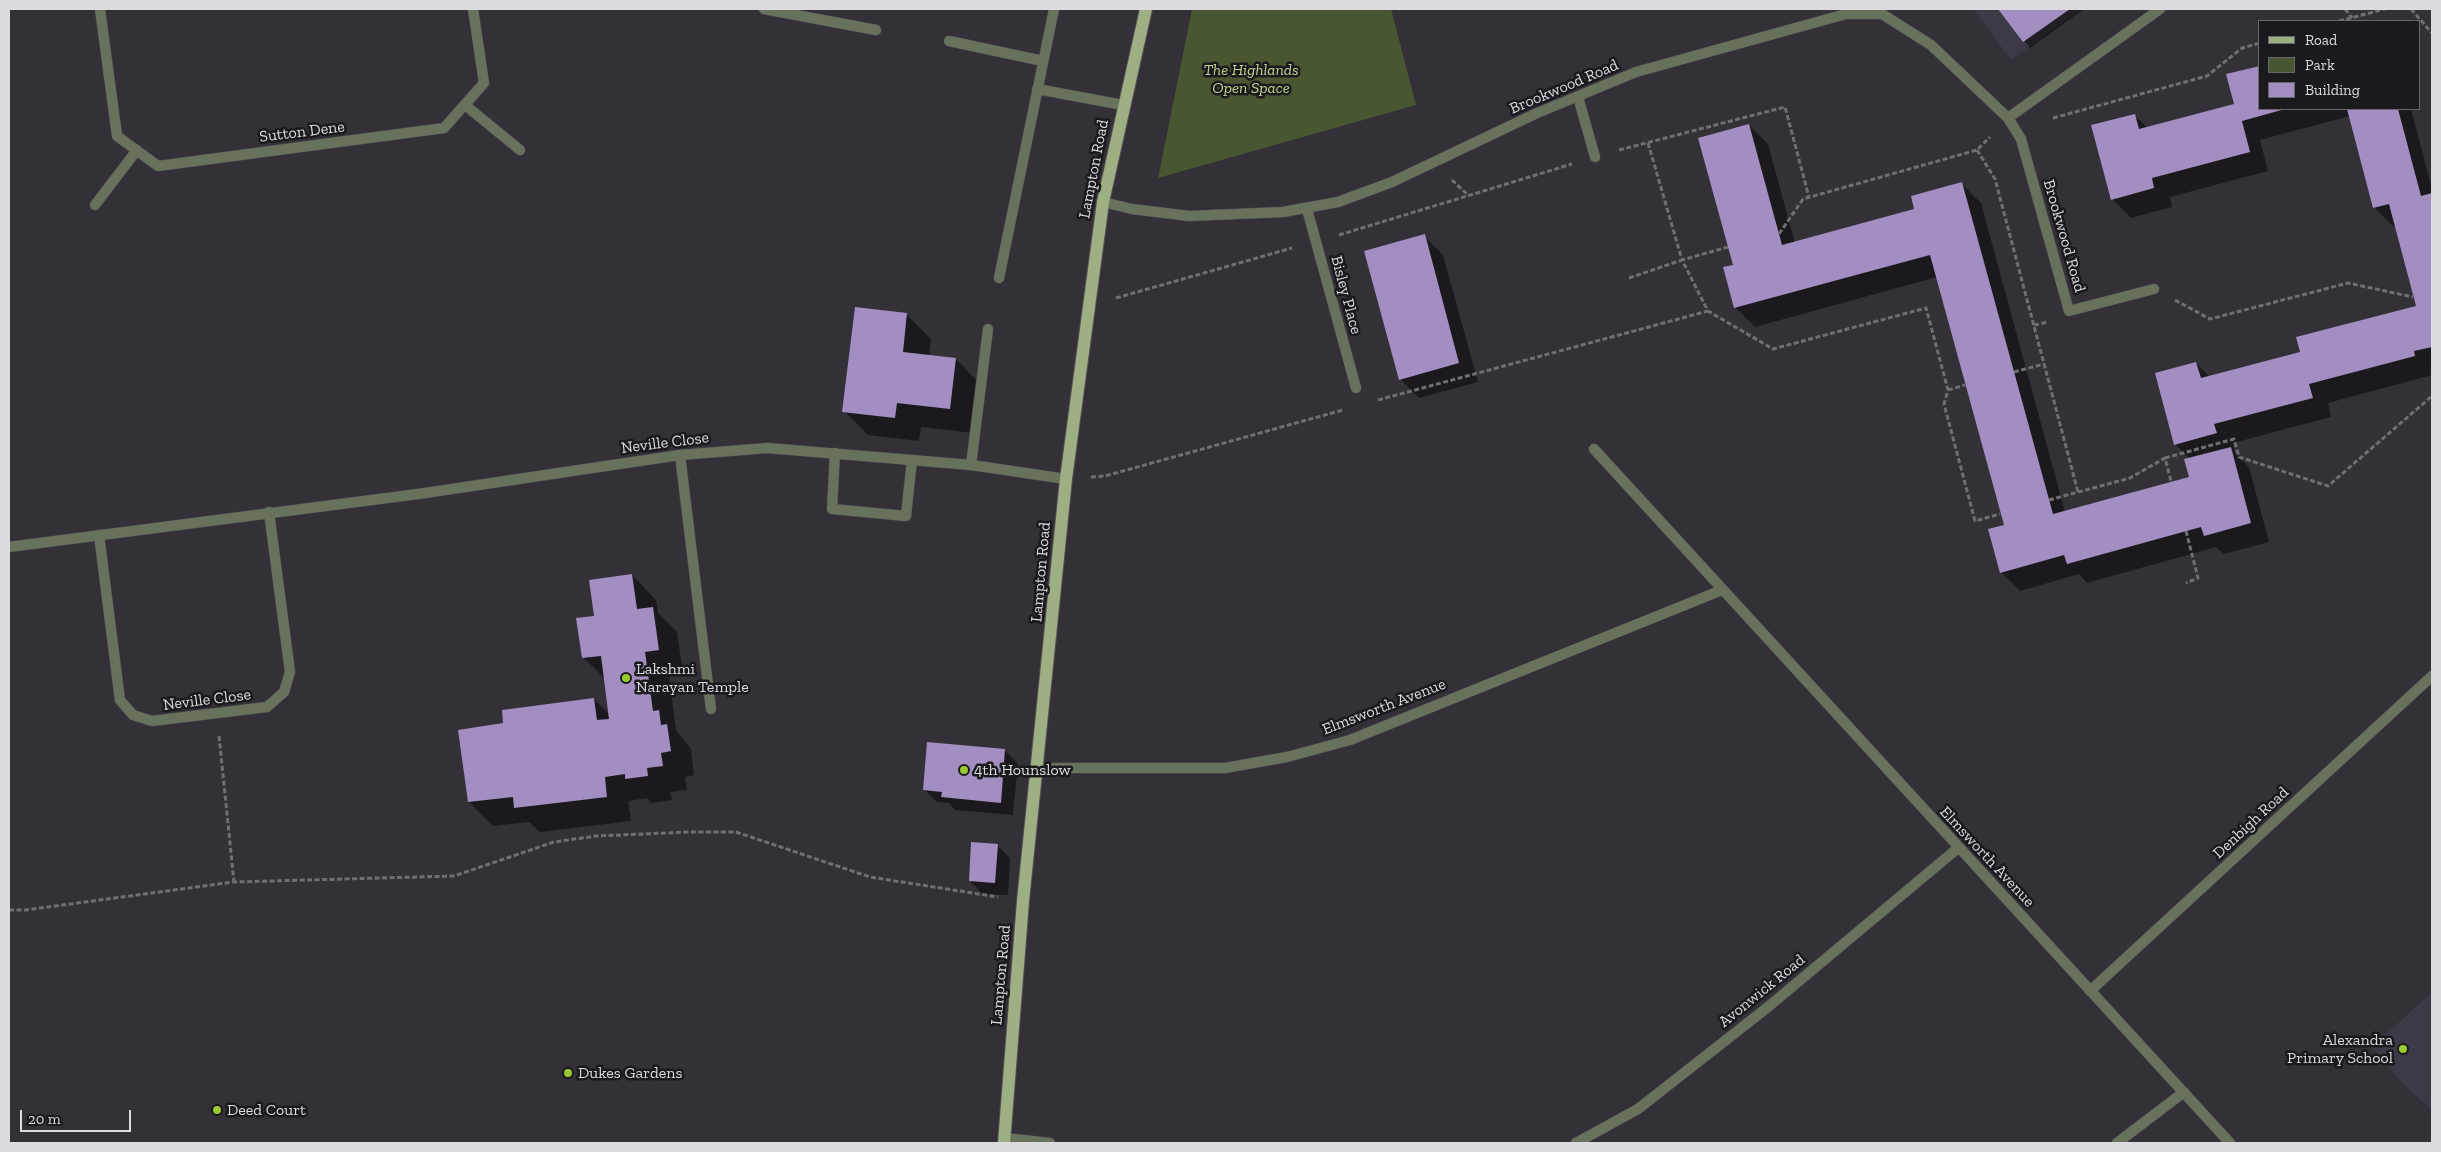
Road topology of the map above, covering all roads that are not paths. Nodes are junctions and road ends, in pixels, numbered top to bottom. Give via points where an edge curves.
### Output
1 (100, 9) edge
2 (473, 9) edge
3 (764, 9) edge
4 (1054, 9) edge
5 (1146, 9) edge
6 (2160, 9) edge
7 (876, 30) dead end
8 (949, 41) dead end
9 (1043, 61) junction
10 (1037, 90) junction
11 (1578, 97) junction
12 (465, 105) junction
13 (1123, 105) junction
14 (2008, 118) junction
15 (137, 150) junction
16 (520, 150) dead end
17 (1595, 157) road end
18 (1103, 202) junction
19 (95, 205) dead end
20 (1307, 209) junction
21 (999, 278) dead end
22 (2154, 289) road end
23 (988, 329) dead end
24 (1356, 388) dead end
25 (1594, 450) dead end
26 (835, 453) junction
27 (680, 454) junction
28 (912, 460) junction
29 (971, 465) junction
30 (1066, 480) junction
31 (268, 512) junction
32 (98, 535) junction
33 (9, 547) edge
34 (1722, 590) junction
35 (2432, 676) edge
36 (712, 709) dead end
37 (1038, 768) junction
38 (1958, 848) junction
39 (2090, 991) junction
40 (2184, 1092) junction
41 (1004, 1141) edge
42 (1050, 1143) edge
43 (1576, 1143) edge
44 (2117, 1143) edge
45 (2230, 1143) edge

1 - 15 street, Sutton Dene via 117,136
2 - 12 street, Sutton Dene via 484,83
3 - 7 street
4 - 9 street
5 - 13 main road, Lampton Road
6 - 14 street
8 - 9 street
9 - 10 street
10 - 13 street
10 - 21 street
11 - 14 street, Brookwood Road via 1636,72 1846,14 1882,14 1931,45
11 - 17 street
11 - 20 street, Brookwood Road via 1526,118 1392,182 1338,202
12 - 15 street, Sutton Dene via 444,128 158,166
12 - 16 street
13 - 18 main road, Lampton Road
14 - 22 street, Brookwood Road via 2021,139 2070,310
15 - 19 street
18 - 20 street, Brookwood Road via 1189,216
18 - 30 main road, Lampton Road
20 - 24 street, Bisley Place
23 - 29 street
25 - 34 street, Elmsworth Avenue
26 - 27 street, Neville Close via 767,448
26 - 28 street, Neville Close
26 - 28 street via 832,509 906,516
27 - 31 street, Neville Close via 418,494
27 - 36 street
28 - 29 street, Neville Close
29 - 30 street, Neville Close
30 - 37 main road, Lampton Road
31 - 32 street, Neville Close
31 - 32 street, Neville Close via 290,672 284,692 267,708 152,721 134,715 120,700
32 - 33 street, Neville Close
34 - 37 street, Elmsworth Avenue via 1350,740 1287,757 1225,768
34 - 38 street, Elmsworth Avenue
35 - 39 street, Denbigh Road
37 - 41 main road, Lampton Road
38 - 39 street, Elmsworth Avenue
38 - 43 street, Avonwick Road via 1768,1007 1638,1109
39 - 40 street, Elmsworth Avenue
40 - 44 street
40 - 45 street, Elmsworth Avenue
41 - 42 street

